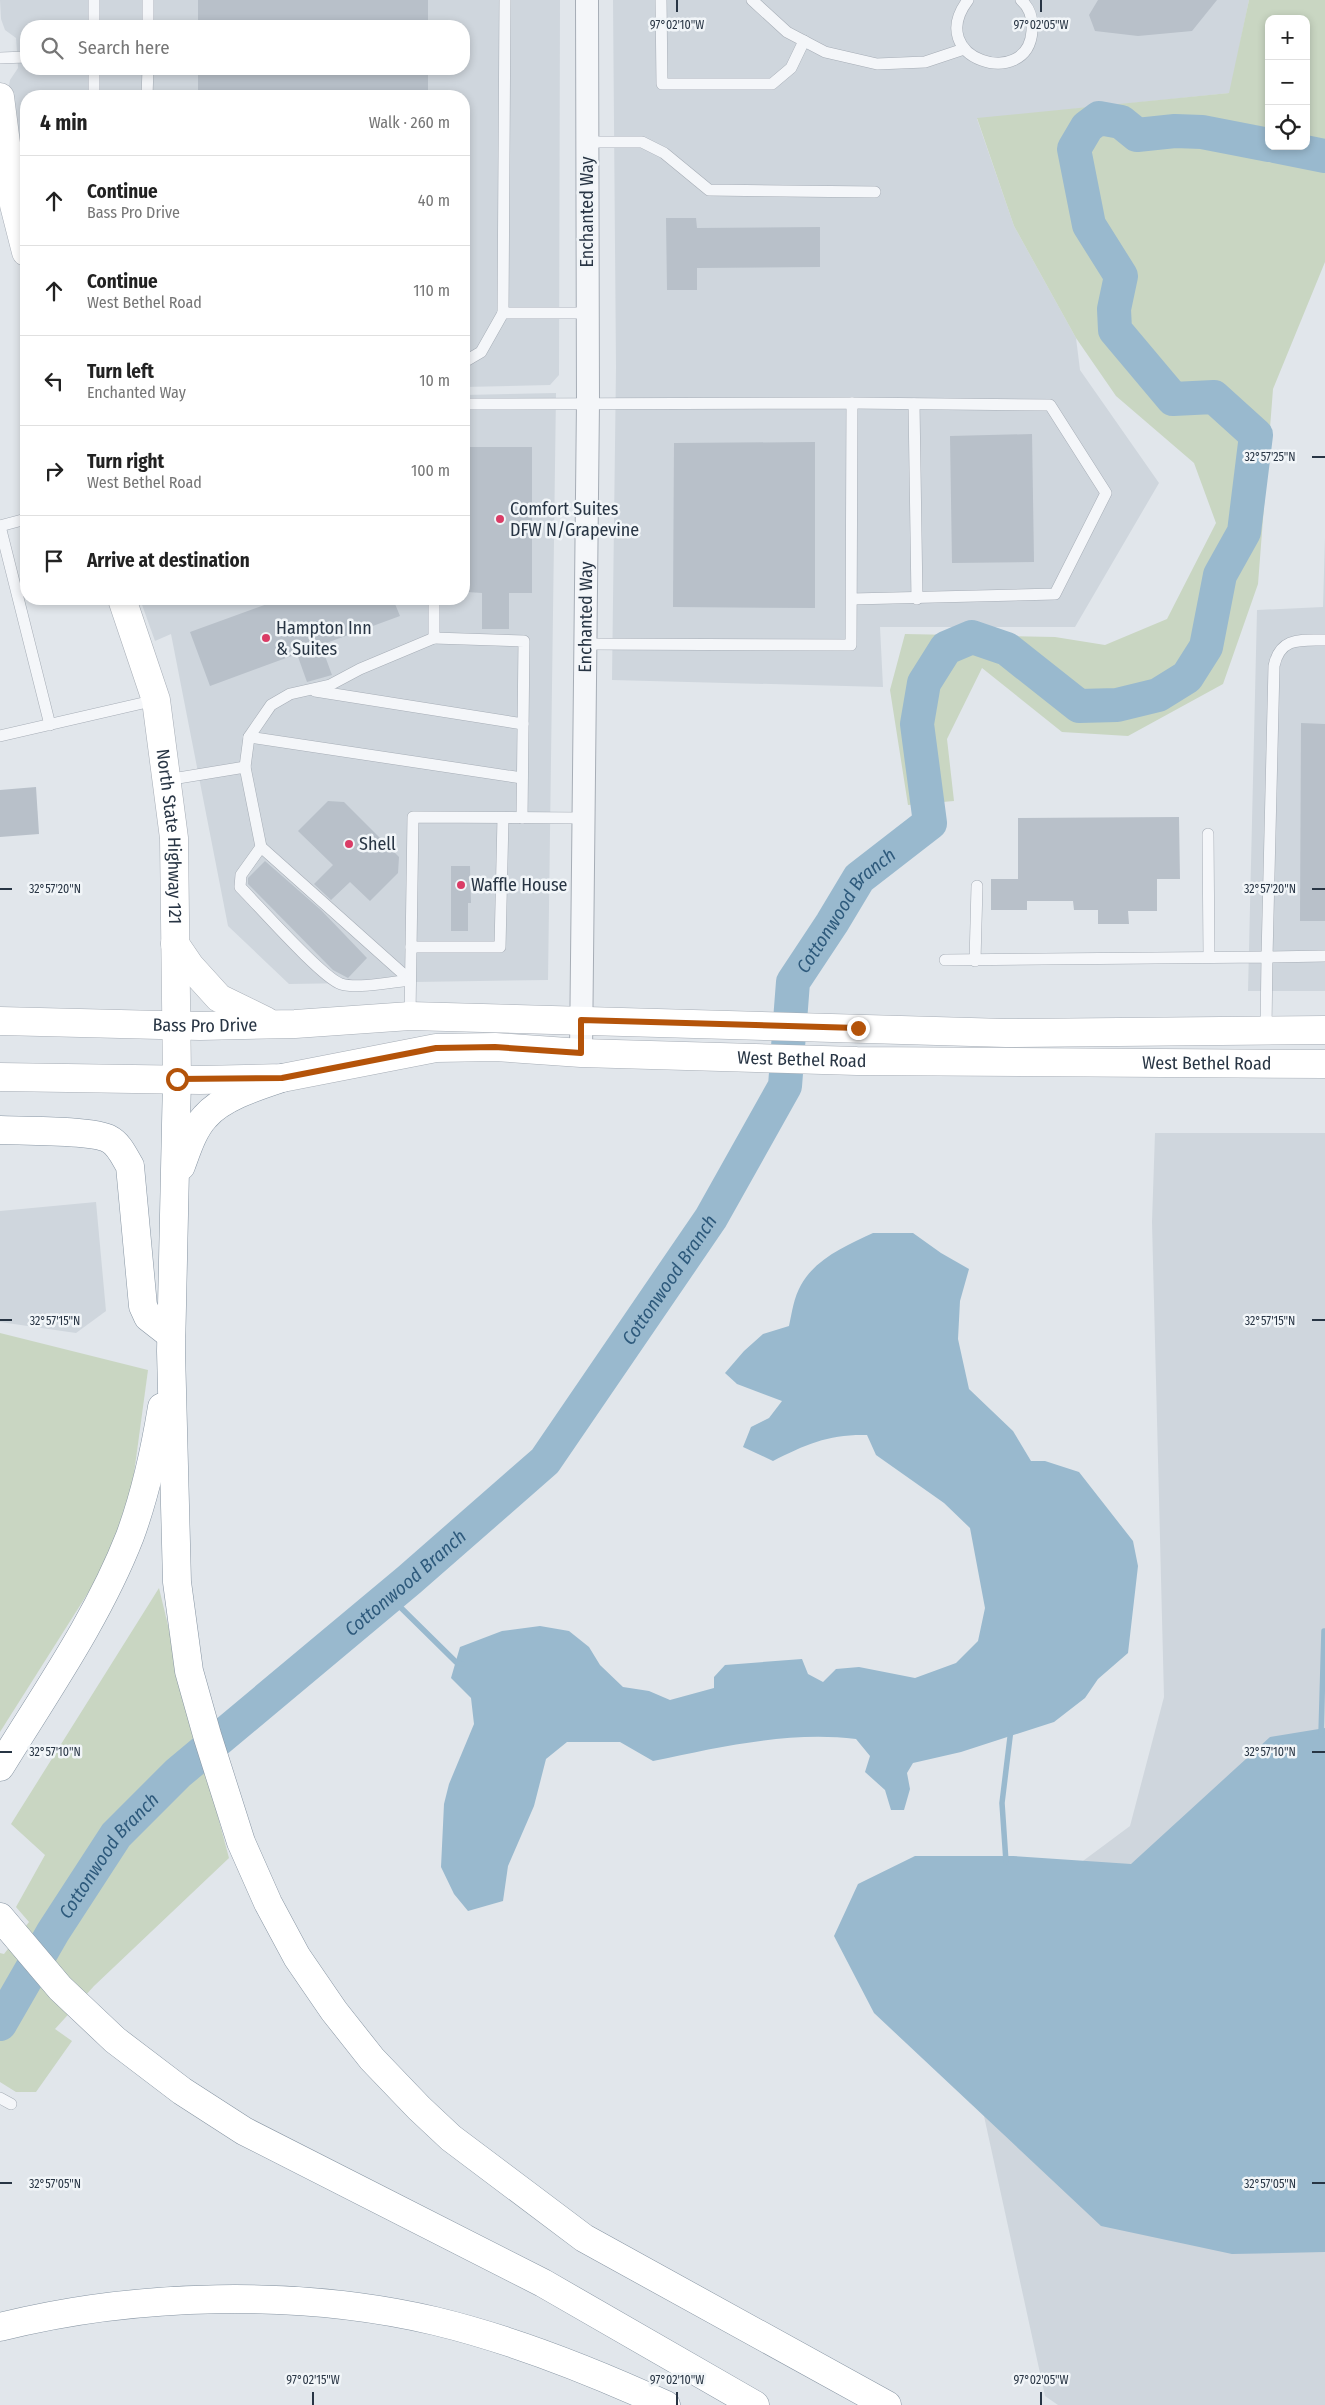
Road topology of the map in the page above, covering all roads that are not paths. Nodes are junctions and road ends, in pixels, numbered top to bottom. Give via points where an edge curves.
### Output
1 (94, 0) edge
2 (148, 0) edge
3 (505, 0) edge
4 (586, 0) edge
5 (661, 0) edge
6 (752, 0) edge
7 (968, 0) edge
8 (1020, 0) edge
9 (94, 20) edge
10 (148, 20) edge
11 (804, 41) junction
12 (964, 48) junction
13 (20, 57) edge
14 (0, 58) edge
15 (94, 75) edge
16 (148, 75) edge
17 (94, 90) edge
18 (147, 90) edge
19 (0, 97) edge
20 (586, 142) junction
21 (875, 192) dead end
22 (20, 228) edge
23 (503, 313) junction
24 (587, 313) junction
25 (470, 358) edge
26 (588, 402) junction
27 (852, 403) junction
28 (470, 404) edge
29 (914, 404) junction
30 (20, 521) edge
31 (0, 526) edge
32 (916, 599) junction
33 (852, 600) junction
34 (124, 605) edge
35 (434, 605) edge
36 (434, 638) junction
37 (1325, 640) edge
38 (586, 644) junction
39 (308, 690) junction
40 (156, 700) junction
41 (523, 724) junction
42 (50, 725) junction
43 (0, 736) edge
44 (249, 737) junction
45 (245, 767) junction
46 (522, 778) junction
47 (166, 780) junction
48 (503, 818) junction
49 (522, 818) junction
50 (583, 818) junction
51 (1208, 834) dead end
52 (260, 847) junction
53 (977, 886) dead end
54 (175, 944) junction
55 (411, 947) junction
56 (1267, 956) junction
57 (1325, 956) edge
58 (1209, 957) junction
59 (945, 960) dead end
60 (975, 961) junction
61 (410, 980) junction
62 (410, 1016) junction
63 (581, 1020) junction
64 (0, 1021) edge
65 (272, 1024) junction
66 (175, 1026) junction
67 (1325, 1030) edge
68 (1266, 1031) junction
69 (581, 1053) junction
70 (1266, 1063) junction
71 (1325, 1064) edge
72 (0, 1077) edge
73 (282, 1078) junction
74 (177, 1079) junction
75 (0, 1130) edge
76 (175, 1179) junction
77 (171, 1343) junction
78 (0, 1767) edge
79 (0, 1917) edge
80 (0, 2098) edge
81 (11, 2104) dead end
82 (0, 2326) edge
83 (666, 2405) edge
84 (755, 2405) edge
85 (887, 2405) edge

1 - 9 lane
2 - 10 lane
3 - 23 lane
4 - 20 street, Enchanted Way
5 - 11 lane via 662,84 772,84 791,68
6 - 11 lane via 787,32
7 - 12 lane via 960,11 957,24 958,37
8 - 12 lane via 1030,12 1032,35 1020,55 998,64 985,63 973,58
11 - 12 lane via 825,52 877,64 925,62
13 - 14 lane
15 - 17 lane
16 - 18 lane
19 - 22 main road
20 - 21 lane via 642,142 664,153 709,190
20 - 24 street, Enchanted Way
23 - 24 lane
23 - 25 lane via 481,352
24 - 26 street, Enchanted Way
26 - 27 lane
26 - 28 lane
26 - 38 street, Enchanted Way
27 - 29 lane
27 - 33 lane
29 - 32 lane
29 - 32 lane via 1050,405 1106,493 1055,594
30 - 31 lane
31 - 42 lane
32 - 33 lane
33 - 38 lane via 851,645
34 - 40 main road, North State Highway 121
35 - 36 lane
36 - 39 lane via 330,685
36 - 41 lane via 524,640
37 - 56 lane via 1302,640 1286,644 1276,652
38 - 50 street, Enchanted Way
39 - 41 lane
39 - 44 lane via 290,694 271,706
40 - 42 lane
40 - 47 main road, North State Highway 121
41 - 46 lane
42 - 43 lane
44 - 45 lane
44 - 46 lane
45 - 47 lane
45 - 52 lane
46 - 49 lane
47 - 54 main road, North State Highway 121 via 174,838
48 - 49 lane
48 - 55 lane via 500,947
48 - 55 lane via 413,817
49 - 50 lane
50 - 63 street, Enchanted Way
51 - 58 lane
52 - 61 lane
52 - 61 lane via 241,875 240,887 320,969 340,984
53 - 60 lane
54 - 65 main road via 219,998
54 - 66 main road, North State Highway 121
55 - 61 lane
56 - 57 lane
56 - 58 lane
56 - 68 lane
58 - 60 lane
59 - 60 lane
61 - 62 lane
62 - 63 main road, West Bethel Road
62 - 65 main road, Bass Pro Drive
63 - 68 main road, West Bethel Road via 1006,1033
63 - 69 street, Enchanted Way
64 - 66 main road, Bass Pro Drive
65 - 66 main road, Bass Pro Drive
66 - 74 main road, North State Highway 121
67 - 68 main road, West Bethel Road
68 - 70 main road
69 - 70 main road, West Bethel Road via 856,1061
69 - 73 main road, West Bethel Road via 495,1047 436,1048
70 - 71 main road, West Bethel Road
72 - 74 main road
73 - 74 main road
73 - 76 main road via 250,1089 206,1115
74 - 76 main road, North State Highway 121
75 - 77 main road via 90,1134 108,1138 120,1148 130,1166 143,1306 148,1317
76 - 77 main road, North State Highway 121
77 - 78 main road via 156,1442 130,1536 68,1658
77 - 85 main road via 177,1582 189,1671 241,1842 272,1910 334,2012 372,2059 451,2138 584,2238
79 - 84 main road via 60,1988 115,2040 182,2091 244,2132 543,2283
80 - 81 lane
82 - 83 main road via 119,2305 201,2300 282,2301 363,2308 436,2321 507,2343 591,2371

